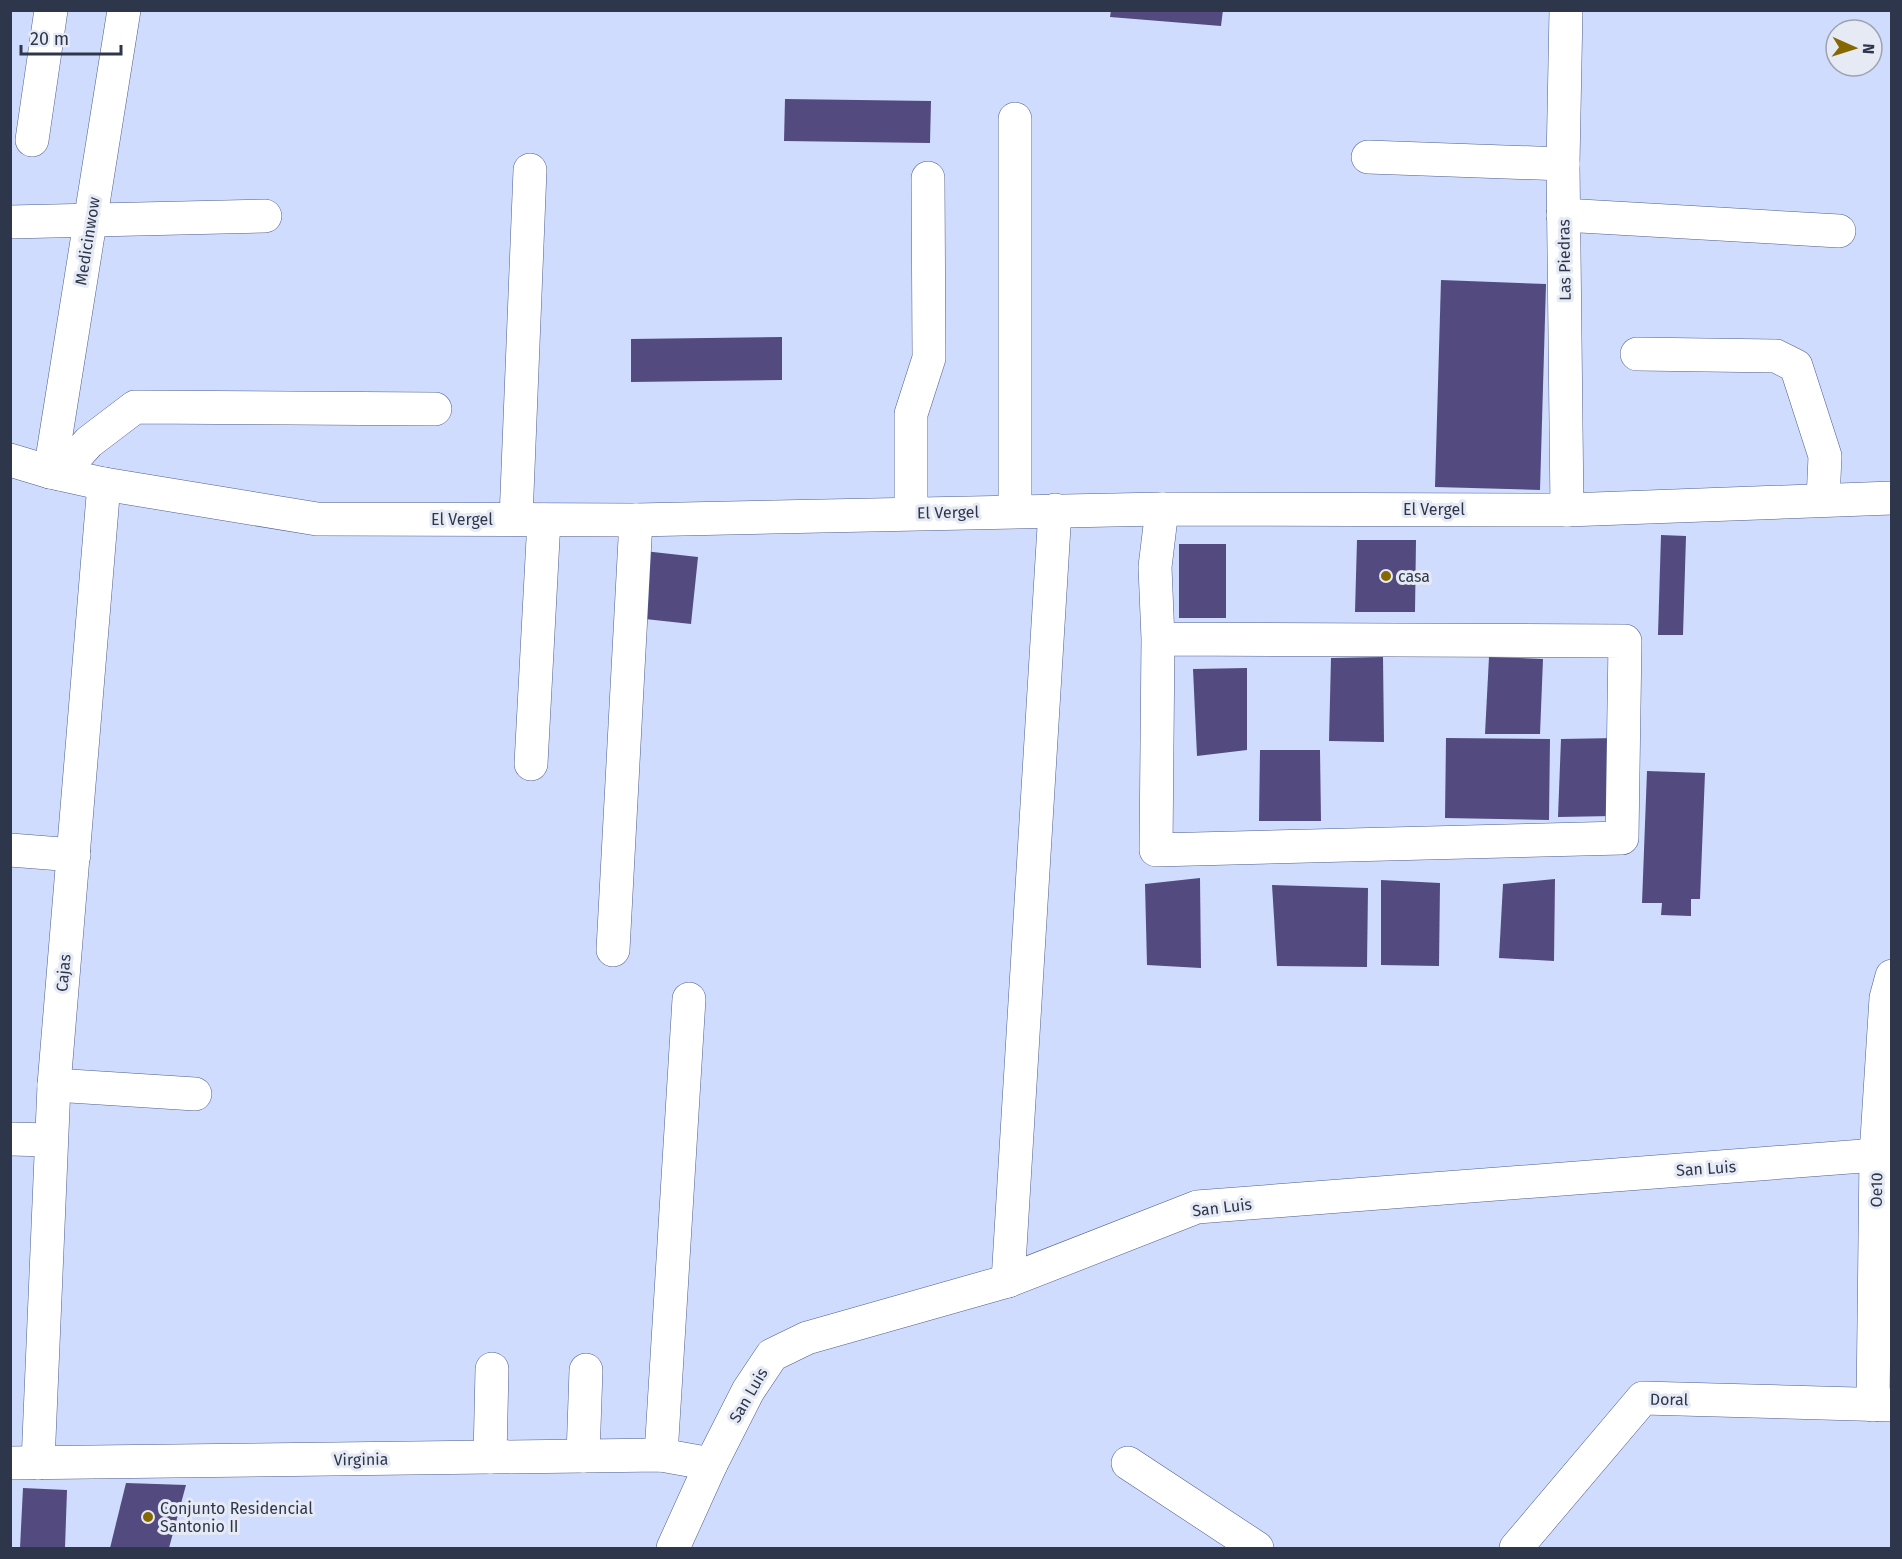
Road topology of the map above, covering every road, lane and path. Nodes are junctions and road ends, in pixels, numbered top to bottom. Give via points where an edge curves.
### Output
1 (51, 10) edge
2 (124, 10) edge
3 (1566, 10) edge
4 (1015, 119) dead end
5 (32, 140) dead end
6 (1368, 157) dead end
7 (1563, 164) junction
8 (530, 170) dead end
9 (928, 178) dead end
10 (1563, 215) junction
11 (265, 216) dead end
12 (10, 222) edge
13 (1839, 231) dead end
14 (1637, 354) dead end
15 (435, 410) dead end
16 (10, 459) edge
17 (55, 473) junction
18 (104, 484) junction
19 (1892, 498) edge
20 (1823, 500) junction
21 (1162, 508) junction
22 (1055, 510) junction
23 (1567, 510) junction
24 (1015, 511) junction
25 (911, 513) junction
26 (530, 520) junction
27 (636, 520) junction
28 (1158, 639) junction
29 (531, 764) dead end
30 (10, 850) edge
31 (74, 855) junction
32 (613, 950) dead end
33 (1892, 976) edge
34 (688, 999) dead end
35 (54, 1085) junction
36 (195, 1094) dead end
37 (10, 1139) edge
38 (50, 1140) junction
39 (1876, 1155) junction
40 (1008, 1281) junction
41 (492, 1369) dead end
42 (586, 1370) dead end
43 (1882, 1405) edge
44 (661, 1455) junction
45 (583, 1456) junction
46 (490, 1457) junction
47 (25, 1463) edge
48 (711, 1464) junction
49 (1128, 1464) dead end
50 (673, 1548) edge
51 (1257, 1548) edge
52 (1516, 1548) edge

1 - 5 street
2 - 17 street, Medicinwow
3 - 7 street, Las Piedras
4 - 24 street
6 - 7 street
7 - 10 street, Las Piedras
8 - 26 street
9 - 25 street via 929,358 912,414
10 - 13 street
10 - 23 street, Las Piedras
11 - 12 street
14 - 20 street via 1776,356 1796,366 1825,456
15 - 17 street via 135,407
16 - 17 street, El Vergel
17 - 18 street, El Vergel
18 - 26 street, El Vergel via 317,519
18 - 31 street, Cajas
19 - 20 street, El Vergel
20 - 23 street, El Vergel
21 - 22 street, El Vergel
21 - 23 street, El Vergel
21 - 28 street via 1155,567
22 - 24 street, El Vergel
22 - 40 street
24 - 25 street, El Vergel
25 - 27 street, El Vergel
26 - 27 street, El Vergel
26 - 29 street
27 - 32 street
28 - 28 street via 1156,850 1622,838 1625,641
30 - 31 street
31 - 35 street, Cajas
33 - 39 street, Oe10 via 1886,998
34 - 44 street
35 - 36 street
35 - 38 street, Cajas
37 - 38 street
38 - 47 street, Cajas
39 - 40 street, San Luis via 1197,1207
39 - 43 street, Oe10
40 - 48 street, San Luis via 807,1338 772,1355 748,1391
41 - 46 street
42 - 45 street
43 - 52 street, Doral via 1643,1398
44 - 45 street, Virginia
44 - 48 street, Virginia
45 - 46 street, Virginia
46 - 47 street, Virginia
48 - 50 street, San Luis
49 - 51 street

